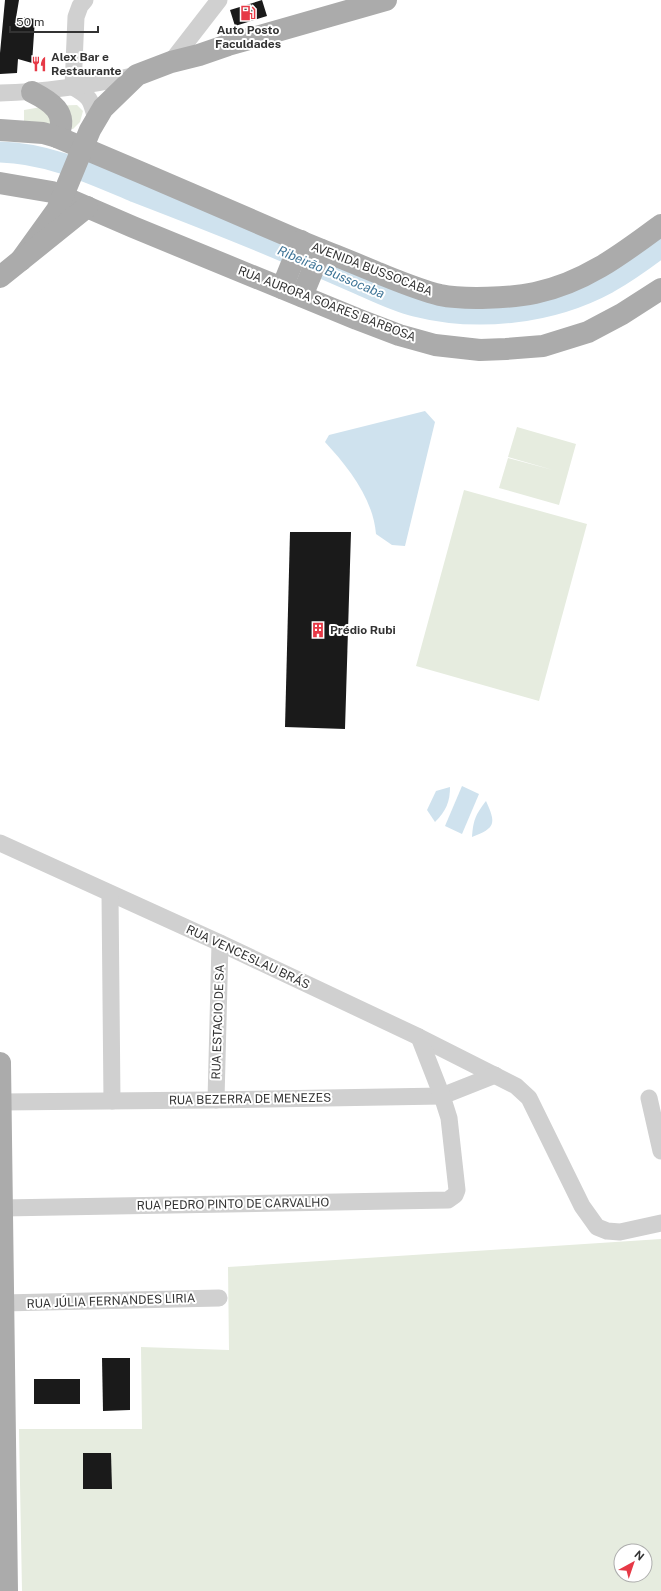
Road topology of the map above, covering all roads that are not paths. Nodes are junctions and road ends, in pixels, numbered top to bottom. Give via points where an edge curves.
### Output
1 (85, 0) edge
2 (218, 0) edge
3 (386, 0) edge
4 (171, 62) junction
5 (138, 74) junction
6 (73, 87) junction
7 (32, 92) junction
8 (0, 93) edge
9 (96, 120) junction
10 (0, 130) edge
11 (57, 137) junction
12 (82, 150) junction
13 (0, 182) edge
14 (64, 197) junction
15 (87, 207) junction
16 (661, 225) edge
17 (300, 244) junction
18 (319, 253) junction
19 (21, 260) junction
20 (0, 277) edge
21 (284, 282) junction
22 (661, 289) edge
23 (304, 292) junction
24 (0, 843) edge
25 (110, 894) junction
26 (220, 943) junction
27 (419, 1036) junction
28 (0, 1062) edge
29 (495, 1074) junction
30 (442, 1096) junction
31 (649, 1098) dead end
32 (216, 1100) junction
33 (112, 1101) junction
34 (1, 1102) edge
35 (661, 1151) edge
36 (2, 1208) junction
37 (661, 1224) edge
38 (219, 1298) dead end
39 (3, 1303) junction
40 (7, 1591) edge

1 - 6 street via 76,17
2 - 4 street
3 - 4 main road
4 - 5 main road
5 - 6 street
5 - 9 main road via 103,108
6 - 7 street
6 - 9 street via 86,94
7 - 8 street
7 - 11 main road via 57,110 62,121
9 - 12 main road
10 - 11 main road, AVENIDA BUSSOCABA via 43,133
11 - 12 main road, AVENIDA BUSSOCABA
12 - 14 main road
12 - 17 main road, AVENIDA BUSSOCABA
13 - 14 main road, RUA AURORA SOARES BARBOSA via 52,192
14 - 15 main road, RUA AURORA SOARES BARBOSA
14 - 19 main road
15 - 19 main road
15 - 21 main road, RUA AURORA SOARES BARBOSA
16 - 18 main road, AVENIDA BUSSOCABA via 595,271 568,284 535,293 505,297 441,295
17 - 18 main road, AVENIDA BUSSOCABA
17 - 21 main road
18 - 23 main road
19 - 20 main road
21 - 23 main road, RUA AURORA SOARES BARBOSA
22 - 23 main road, RUA AURORA SOARES BARBOSA via 588,332 543,346 480,350 435,345 399,335
24 - 25 street, RUA VENCESLAU BRÁS
25 - 26 street, RUA VENCESLAU BRÁS
25 - 33 street
26 - 27 street, RUA VENCESLAU BRÁS
26 - 32 street, RUA ESTACIO DE SA
27 - 29 street, RUA VENCESLAU BRÁS
27 - 30 street
28 - 34 main road
29 - 30 street, RUA BEZERRA DE MENEZES
29 - 37 street, RUA VENCESLAU BRÁS via 516,1086 529,1098 592,1222 607,1231 620,1232
30 - 32 street, RUA BEZERRA DE MENEZES
30 - 36 street, RUA PEDRO PINTO DE CARVALHO via 449,1118 457,1190 448,1200
31 - 35 street
32 - 33 street, RUA BEZERRA DE MENEZES
33 - 34 street, RUA BEZERRA DE MENEZES
34 - 36 main road
36 - 39 main road
38 - 39 street, RUA JÚLIA FERNANDES LIRIA
39 - 40 main road

